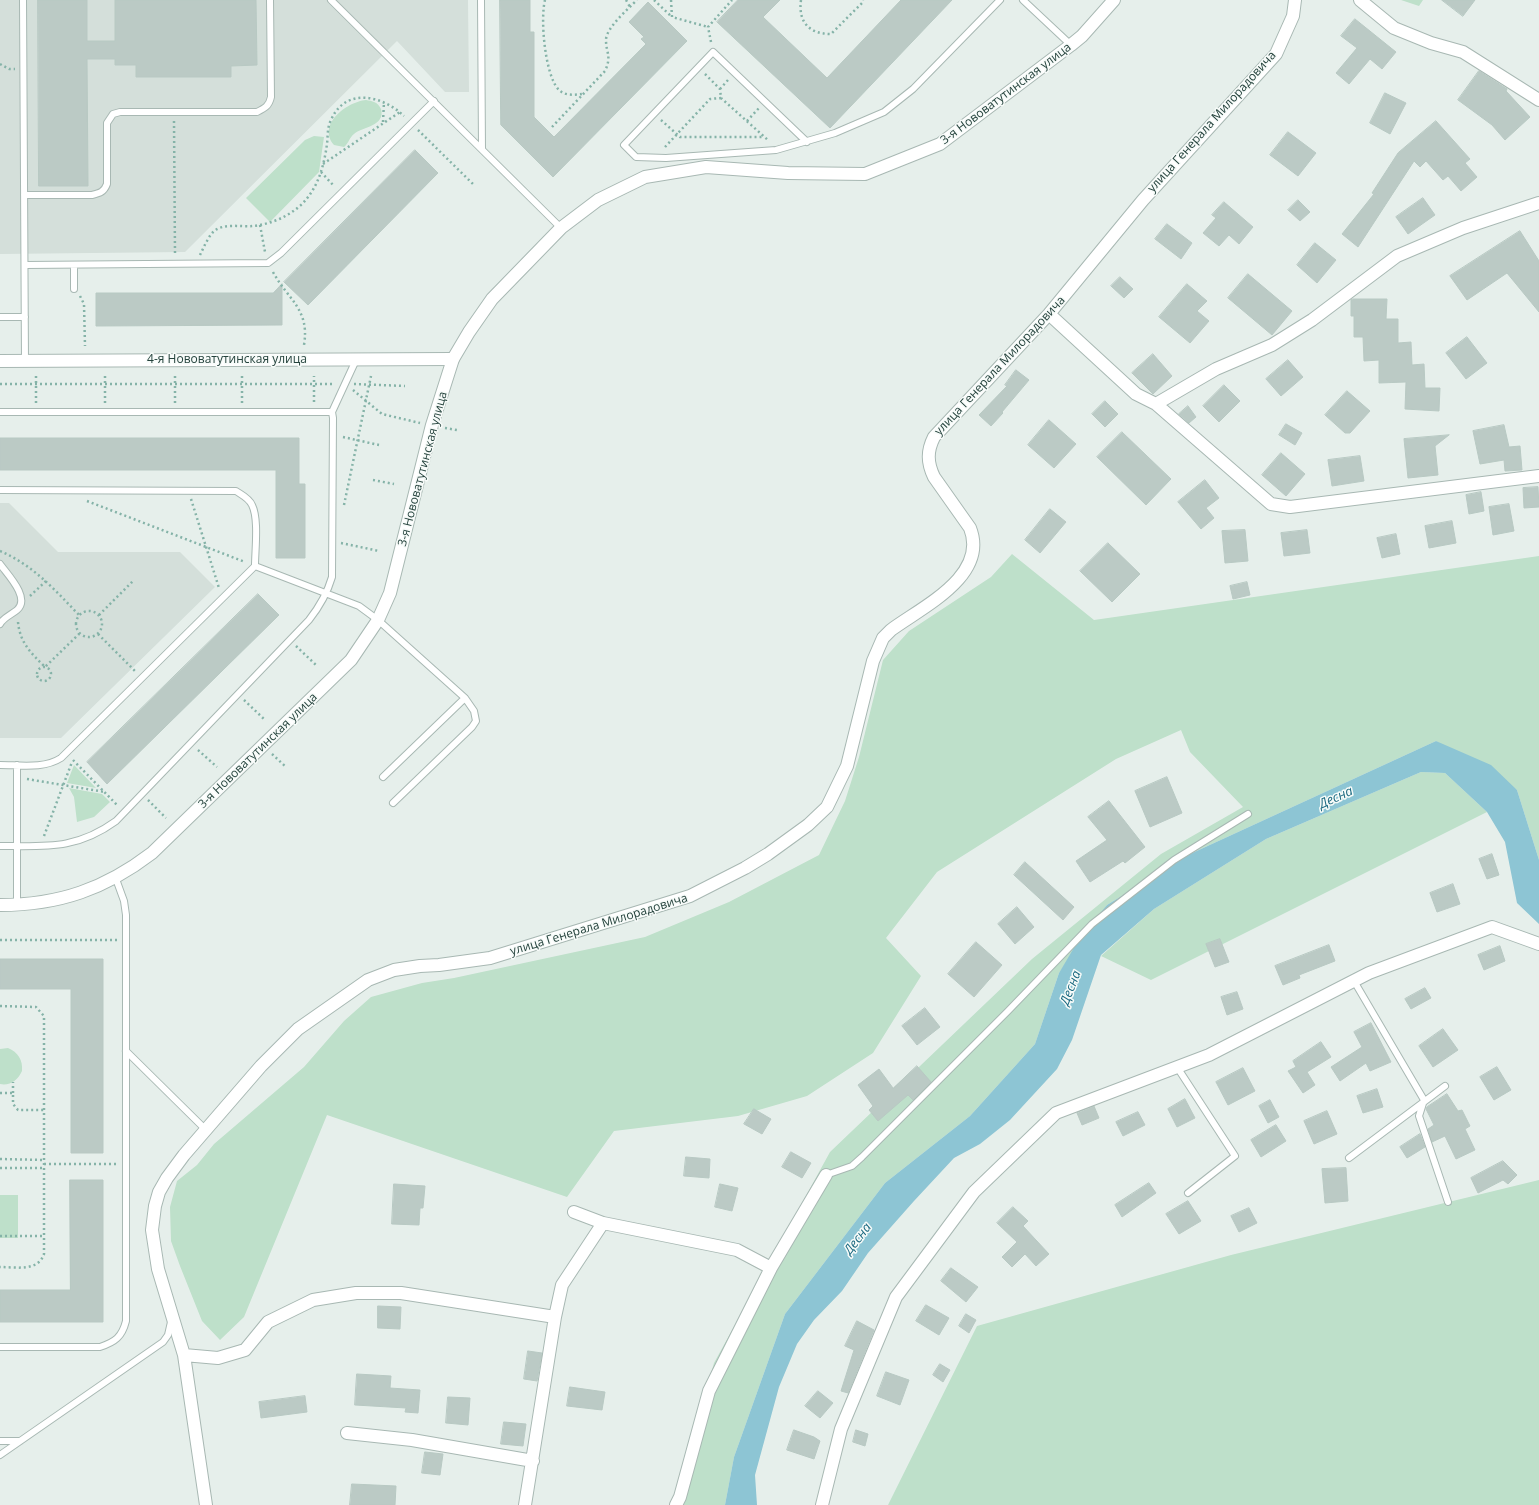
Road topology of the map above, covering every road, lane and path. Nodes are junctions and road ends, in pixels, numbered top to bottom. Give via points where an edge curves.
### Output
1 (23, 0) edge
2 (270, 0) edge
3 (331, 0) edge
4 (481, 0) edge
5 (545, 0) edge
6 (626, 0) edge
7 (637, 0) edge
8 (654, 0) edge
9 (671, 0) edge
10 (732, 0) edge
11 (801, 0) edge
12 (863, 0) edge
13 (990, 0) edge
14 (1000, 0) edge
15 (1023, 0) edge
16 (1114, 0) edge
17 (1295, 0) edge
18 (1360, 0) edge
19 (995, 5) junction
20 (630, 7) junction
21 (672, 17) junction
22 (708, 27) junction
23 (1071, 45) junction
24 (713, 52) junction
25 (0, 64) edge
26 (698, 67) junction
27 (24, 69) junction
28 (583, 94) junction
29 (721, 98) junction
30 (1539, 100) edge
31 (434, 101) junction
32 (384, 102) junction
33 (765, 102) junction
34 (174, 112) junction
35 (400, 112) junction
36 (654, 114) junction
37 (747, 121) junction
38 (383, 123) junction
39 (411, 124) junction
40 (552, 127) dead end
41 (677, 134) junction
42 (764, 137) junction
43 (807, 142) junction
44 (772, 143) dead end
45 (482, 149) junction
46 (663, 158) junction
47 (323, 164) junction
48 (320, 172) junction
49 (475, 186) dead end
50 (342, 193) junction
51 (24, 195) junction
52 (1539, 203) edge
53 (260, 225) junction
54 (561, 228) junction
55 (268, 263) junction
56 (175, 264) junction
57 (196, 264) junction
58 (24, 265) junction
59 (74, 265) junction
60 (74, 289) joint
61 (1049, 314) junction
62 (0, 317) edge
63 (25, 317) junction
64 (304, 345) dead end
65 (85, 346) dead end
66 (453, 359) junction
67 (356, 360) junction
68 (0, 361) edge
69 (25, 361) junction
70 (36, 376) dead end
71 (105, 376) dead end
72 (175, 376) dead end
73 (242, 376) dead end
74 (314, 376) dead end
75 (371, 376) dead end
76 (0, 384) edge
77 (36, 384) junction
78 (105, 384) junction
79 (175, 384) junction
80 (242, 384) junction
81 (314, 384) junction
82 (346, 384) junction
83 (369, 384) junction
84 (406, 386) dead end
85 (365, 401) junction
86 (1156, 404) junction
87 (0, 412) edge
88 (36, 412) junction
89 (105, 412) junction
90 (175, 412) junction
91 (242, 412) junction
92 (314, 412) junction
93 (332, 412) junction
94 (432, 425) junction
95 (457, 430) dead end
96 (333, 435) junction
97 (357, 440) junction
98 (379, 445) dead end
99 (1539, 476) edge
100 (373, 480) dead end
101 (394, 484) dead end
102 (0, 490) edge
103 (188, 490) junction
104 (85, 501) dead end
105 (343, 509) dead end
106 (333, 541) junction
107 (206, 547) junction
108 (380, 551) dead end
109 (0, 552) edge
110 (0, 564) edge
111 (255, 566) junction
112 (46, 581) junction
113 (133, 581) dead end
114 (327, 593) junction
115 (222, 598) junction
116 (20, 606) junction
117 (79, 615) junction
118 (99, 615) junction
119 (378, 620) junction
120 (0, 624) edge
121 (80, 634) junction
122 (98, 634) junction
123 (290, 640) junction
124 (316, 665) dead end
125 (45, 667) junction
126 (132, 668) dead end
127 (238, 694) junction
128 (465, 698) junction
129 (264, 719) dead end
130 (191, 743) junction
131 (66, 753) junction
132 (73, 760) junction
133 (0, 765) edge
134 (17, 765) junction
135 (217, 767) dead end
136 (17, 777) junction
137 (383, 777) dead end
138 (63, 785) junction
139 (104, 792) junction
140 (142, 794) junction
141 (393, 803) dead end
142 (124, 812) junction
143 (1248, 814) dead end
144 (166, 818) dead end
145 (40, 845) junction
146 (0, 846) edge
147 (17, 846) junction
148 (116, 878) junction
149 (0, 905) edge
150 (17, 905) junction
151 (0, 940) edge
152 (126, 940) junction
153 (1539, 944) edge
154 (1354, 980) junction
155 (0, 1006) edge
156 (126, 1051) junction
157 (1177, 1067) junction
158 (13, 1082) dead end
159 (1445, 1086) dead end
160 (0, 1093) edge
161 (13, 1093) junction
162 (1424, 1100) junction
163 (44, 1110) junction
164 (205, 1129) junction
165 (1349, 1158) dead end
166 (0, 1159) edge
167 (44, 1160) junction
168 (44, 1164) junction
169 (126, 1164) junction
170 (0, 1168) edge
171 (44, 1168) junction
172 (826, 1175) joint
173 (1188, 1193) dead end
174 (1448, 1202) dead end
175 (574, 1212) dead end
176 (602, 1223) junction
177 (0, 1236) edge
178 (44, 1236) junction
179 (0, 1267) edge
180 (771, 1268) junction
181 (171, 1310) junction
182 (555, 1317) junction
183 (0, 1347) edge
184 (184, 1355) junction
185 (347, 1433) dead end
186 (0, 1441) edge
187 (20, 1441) junction
188 (0, 1454) edge
189 (533, 1461) junction
190 (206, 1505) edge
191 (525, 1505) edge
192 (676, 1505) edge
193 (822, 1505) edge

1 - 27 lane
2 - 34 lane via 271,97 265,109 257,112
3 - 31 lane
4 - 45 lane
5 - 28 path via 545,45 552,81 560,92 569,95
6 - 20 path
7 - 20 path
8 - 21 path
9 - 21 path
10 - 22 path
11 - 12 path via 800,11 804,24 819,34 831,34
13 - 19 lane
14 - 19 lane
15 - 23 lane
16 - 23 street, 3-я Нововатутинская улица
17 - 61 street, улица Генерала Милорадовича via 1293,16 1276,54 1143,200
18 - 30 street via 1394,28 1431,43 1463,52
19 - 43 lane via 913,90 884,112
20 - 28 path via 607,32 609,61 605,71
21 - 22 path
22 - 24 path
23 - 54 street, 3-я Нововатутинская улица via 940,144 865,174 706,168 645,177 598,200
24 - 26 lane
24 - 33 lane
25 - 27 path via 9,69
26 - 29 path via 720,88
26 - 36 lane
27 - 51 lane
28 - 40 path
29 - 37 path
29 - 41 path via 710,99
31 - 39 lane
31 - 45 lane
32 - 35 path
32 - 38 path
32 - 47 path via 362,97 352,100 336,111 328,130
33 - 37 path
33 - 43 lane
34 - 51 lane via 120,112 110,118 107,123 107,184 100,194
34 - 56 path
35 - 38 path
35 - 39 path
36 - 41 path
36 - 46 lane via 624,145 636,157
37 - 42 path
38 - 47 path
39 - 49 path
39 - 50 lane
41 - 42 path via 680,137
41 - 46 path via 663,149
42 - 44 path
43 - 46 lane via 776,150
45 - 54 lane
47 - 48 path
48 - 50 path
48 - 53 path via 317,183 302,204 283,218
50 - 55 lane
51 - 58 lane
52 - 86 street via 1463,228 1396,256 1312,320 1272,345 1216,369
53 - 55 path
53 - 57 path via 225,226 215,230
54 - 66 street, 3-я Нововатутинская улица via 492,299
55 - 57 lane
55 - 64 path via 302,312 307,331
56 - 57 lane
56 - 59 lane
58 - 59 lane
58 - 63 lane
59 - 60 lane
60 - 65 path via 84,304
61 - 86 street via 1136,394
61 - 164 street, улица Генерала Милорадовича via 934,436 928,458 929,468 970,528 974,541 971,561 960,578 950,587 891,630 884,638 873,661 847,766 827,807 808,825 745,868 690,896 490,958 394,970 368,980 298,1029
62 - 63 lane
63 - 69 lane
66 - 67 street, 4-я Нововатутинская улица
66 - 94 street, 3-я Нововатутинская улица
67 - 69 street, 4-я Нововатутинская улица
67 - 82 lane
68 - 69 street, 4-я Нововатутинская улица
70 - 77 path
71 - 78 path
72 - 79 path
73 - 80 path
74 - 81 path
75 - 83 path
76 - 77 path
77 - 78 path
77 - 88 path
78 - 79 path
78 - 89 path
79 - 80 path
79 - 90 path
80 - 81 path
80 - 91 path
81 - 82 path
81 - 92 path
82 - 83 path
82 - 85 path
82 - 93 lane
83 - 84 path
83 - 85 path
85 - 94 path via 382,414
85 - 97 path
86 - 99 street via 1271,504 1290,507
87 - 88 lane
88 - 89 lane
89 - 90 lane
90 - 91 lane
91 - 92 lane
92 - 93 lane
93 - 96 lane
94 - 95 path
94 - 119 street, 3-я Нововатутинская улица via 390,593
96 - 97 path
96 - 106 lane
97 - 98 path
97 - 105 path
100 - 101 path
102 - 103 lane
103 - 107 path
103 - 111 lane via 236,491 246,497 253,506 255,520
104 - 107 path
106 - 108 path
106 - 114 lane via 332,577
107 - 111 path
107 - 115 path
109 - 112 path via 18,560
110 - 116 lane via 20,594
111 - 114 lane
111 - 115 lane
112 - 116 path
112 - 117 path
113 - 118 path
114 - 119 lane via 359,606
114 - 123 lane via 316,612
115 - 131 lane
116 - 120 lane
116 - 125 path via 18,623 21,637 29,651
117 - 118 path via 87,611
117 - 121 path via 75,624
118 - 122 path via 102,628
119 - 128 lane
119 - 148 street, 3-я Нововатутинская улица via 351,660 152,854
121 - 122 path via 91,637
121 - 125 path
122 - 126 path
123 - 124 path
123 - 127 lane
125 - 125 path via 51,673 44,681 38,672
127 - 129 path
127 - 130 lane
128 - 137 lane
128 - 141 lane via 476,716 472,727
130 - 135 path
130 - 140 lane
131 - 132 path
131 - 134 lane via 50,764
132 - 138 path
132 - 139 path
133 - 134 lane
134 - 136 lane
136 - 138 path
136 - 147 lane
138 - 139 path
138 - 145 path
139 - 142 path
140 - 142 lane
140 - 144 path
142 - 145 lane via 116,821 91,837 74,843
143 - 172 lane via 1174,860 1092,924 862,1157 852,1166
145 - 147 lane
146 - 147 lane
147 - 150 lane
148 - 150 street, 3-я Нововатутинская улица via 98,887 60,899
148 - 152 lane via 126,908
149 - 150 street, 3-я Нововатутинская улица
151 - 152 path
152 - 156 lane
153 - 154 street via 1492,927
154 - 157 street via 1208,1055
154 - 162 lane
155 - 163 path via 36,1007 44,1016
156 - 164 lane
156 - 169 lane
157 - 173 lane via 1235,1156
157 - 193 street via 1056,1113 974,1192 896,1297 841,1429
158 - 161 path
159 - 162 lane
160 - 161 path
161 - 163 path via 12,1104 18,1110
162 - 165 lane
162 - 174 lane via 1420,1116
163 - 167 path
164 - 181 street, улица Генерала Милорадовича via 167,1178 155,1206 153,1248
166 - 167 path
167 - 168 path
168 - 169 path
168 - 171 path
169 - 183 lane via 126,1321 119,1338 100,1347
170 - 171 path
171 - 178 path
172 - 180 street
175 - 176 street
176 - 180 street via 737,1250
176 - 182 street via 562,1285
177 - 178 path
178 - 179 path via 44,1254 40,1263 27,1267
180 - 192 street via 709,1391
181 - 184 street, улица Генерала Милорадовича
181 - 187 lane via 170,1328 162,1342
182 - 184 street via 401,1292 356,1293 313,1300 268,1322 245,1350 218,1358
182 - 189 street
184 - 190 street, улица Генерала Милорадовича
185 - 189 street via 412,1440
186 - 187 lane
187 - 188 lane
189 - 191 street

